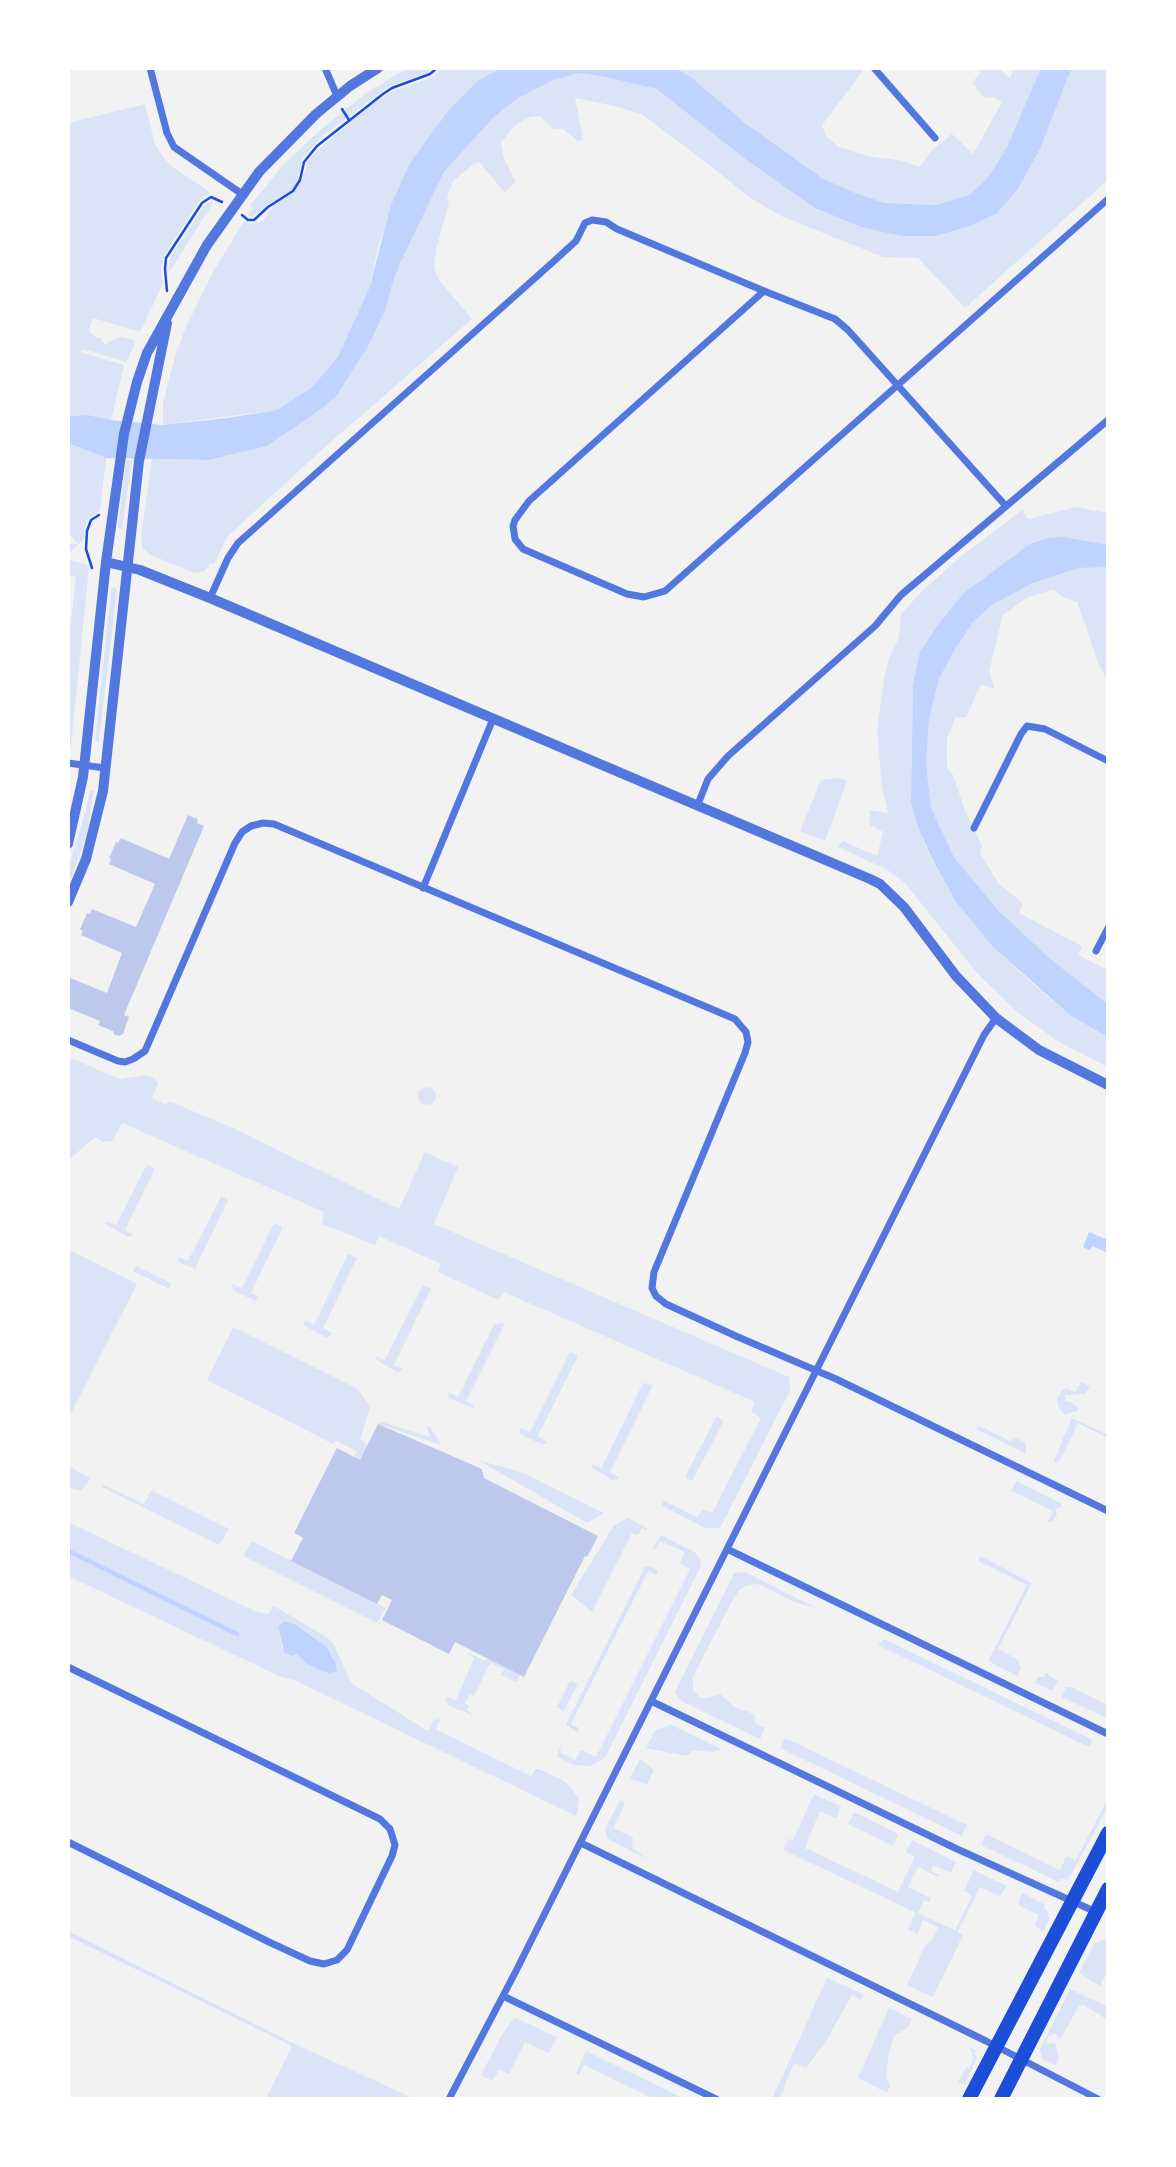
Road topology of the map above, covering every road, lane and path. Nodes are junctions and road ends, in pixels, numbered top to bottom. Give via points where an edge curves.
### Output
1 (150, 68) edge
2 (325, 68) edge
3 (378, 68) edge
4 (437, 68) edge
5 (874, 68) edge
6 (337, 96) junction
7 (935, 138) dead end
8 (242, 194) junction
9 (214, 197) dead end
10 (1108, 199) edge
11 (245, 217) dead end
12 (166, 280) dead end
13 (764, 291) junction
14 (168, 316) junction
15 (897, 386) junction
16 (1108, 419) edge
17 (1004, 505) junction
18 (102, 514) dead end
19 (89, 561) dead end
20 (106, 562) junction
21 (127, 566) junction
22 (210, 598) junction
23 (493, 719) junction
24 (1108, 761) edge
25 (68, 764) edge
26 (85, 765) junction
27 (105, 768) junction
28 (698, 804) junction
29 (974, 828) dead end
30 (68, 844) edge
31 (423, 888) junction
32 (68, 902) edge
33 (1108, 928) edge
34 (1096, 951) dead end
35 (996, 1018) junction
36 (68, 1040) edge
37 (1108, 1086) edge
38 (818, 1371) junction
39 (1108, 1511) edge
40 (727, 1549) junction
41 (68, 1667) edge
42 (651, 1701) junction
43 (1108, 1734) edge
44 (1108, 1833) edge
45 (68, 1842) edge
46 (581, 1843) junction
47 (1108, 1889) edge
48 (1072, 1902) junction
49 (1096, 1912) junction
50 (503, 1996) junction
51 (997, 2046) junction
52 (1021, 2060) junction
53 (449, 2099) edge
54 (716, 2099) edge
55 (969, 2099) edge
56 (1001, 2099) edge
57 (1098, 2099) edge

1 - 8 street via 174,147
2 - 6 street
3 - 6 street
4 - 11 path via 392,88 349,120 307,157 293,191 254,220
5 - 7 street
6 - 8 street via 283,146
8 - 14 street
9 - 12 path via 202,203 166,258
10 - 15 street
13 - 15 street via 835,319
13 - 15 street via 529,501 513,527 523,549 627,594 661,594
13 - 22 street via 606,222 585,223 576,241 554,262 238,543
14 - 20 street via 147,353 129,411
14 - 21 street via 139,461
15 - 17 street
16 - 17 street
17 - 28 street via 729,756 708,779
18 - 19 path via 91,520 87,531
20 - 21 street
20 - 26 street
21 - 22 street
21 - 27 street
22 - 23 street
23 - 28 street
23 - 31 street
24 - 29 street via 1036,725 1027,726
25 - 26 street
26 - 27 street
26 - 30 street
27 - 32 street via 86,859
28 - 35 street via 880,884
31 - 36 street via 274,824 251,826 235,843 145,1051 118,1061
31 - 38 street via 725,1014 744,1027 746,1053 654,1272 652,1288 666,1304
33 - 34 street
35 - 37 street via 1039,1050
35 - 38 street
38 - 39 street
38 - 40 street
40 - 42 street
40 - 43 street
41 - 45 street via 380,1819 393,1834 395,1846 347,1950 324,1964 282,1948
42 - 46 street
42 - 48 street
44 - 48 main road
46 - 50 street
46 - 51 street
47 - 49 main road
48 - 49 street
48 - 51 main road
49 - 52 main road
50 - 53 street
50 - 54 street
51 - 52 street
51 - 55 main road
52 - 56 main road
52 - 57 street

